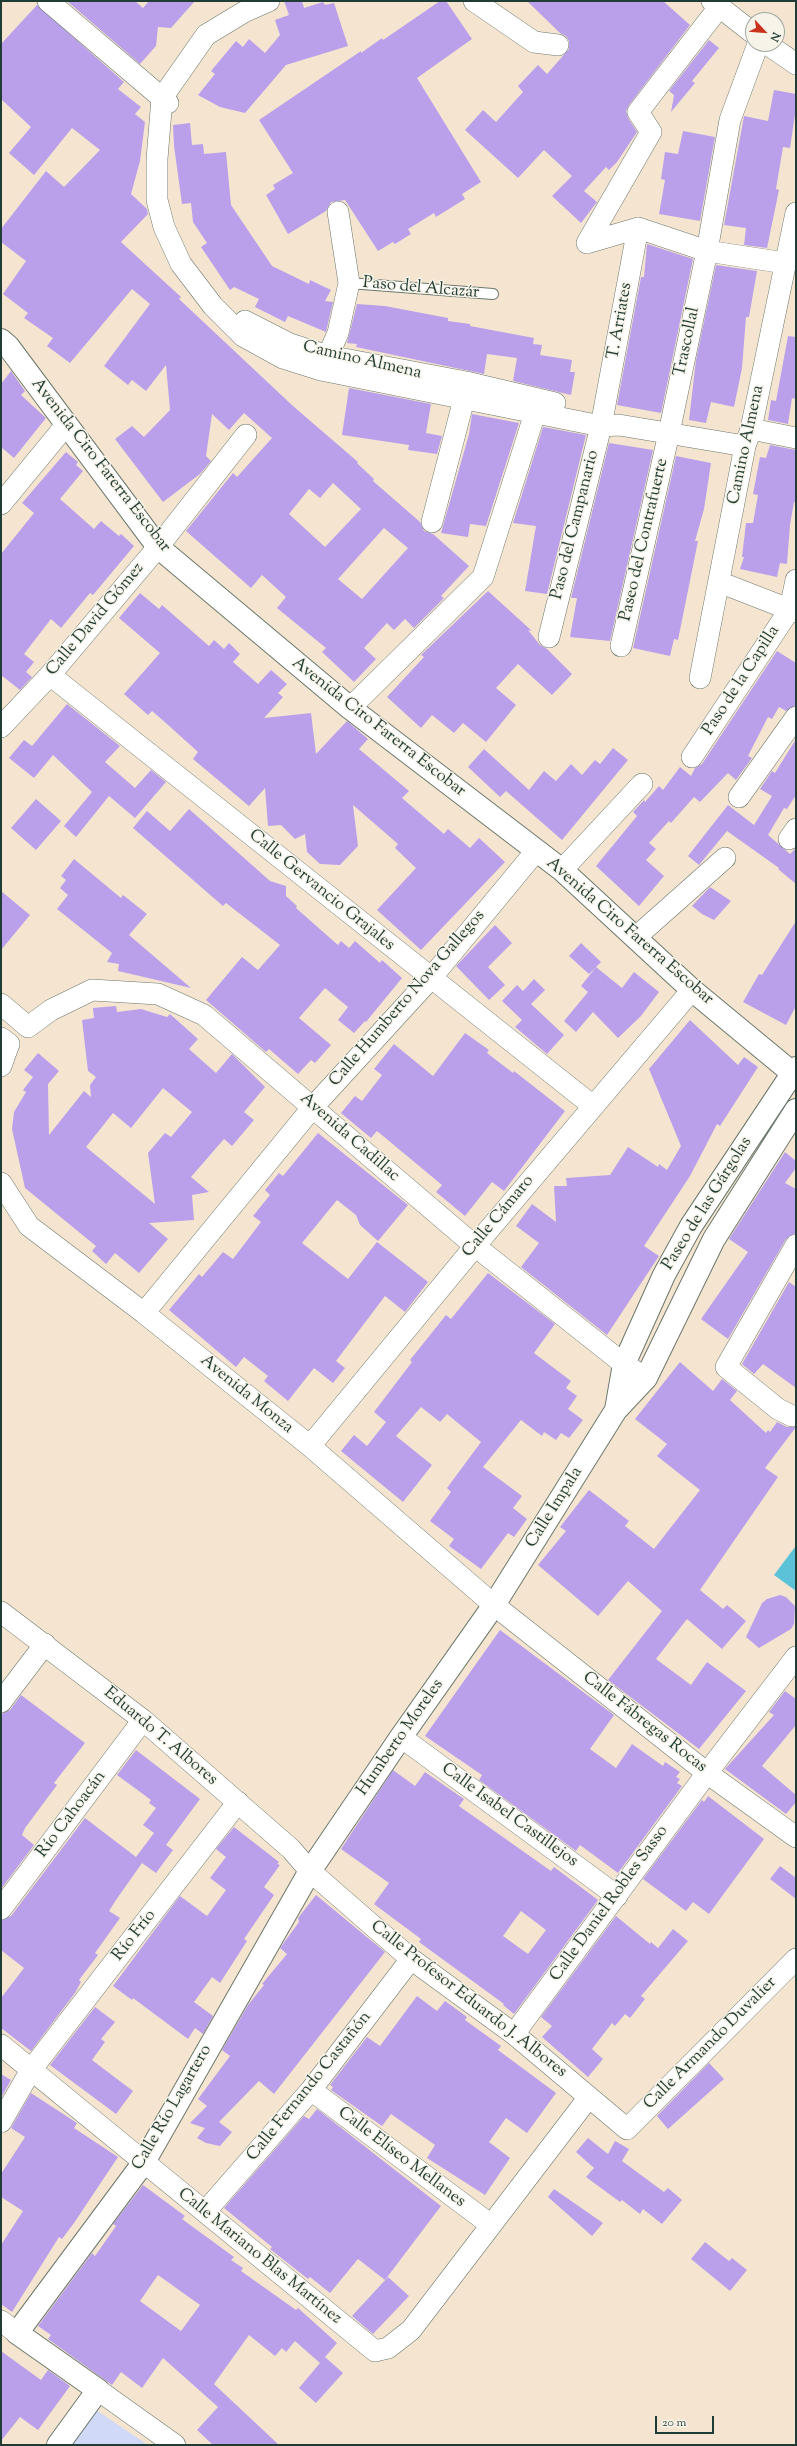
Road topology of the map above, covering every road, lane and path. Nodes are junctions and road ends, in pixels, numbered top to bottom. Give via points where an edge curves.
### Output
1 (48, 1) edge
2 (269, 1) edge
3 (474, 1) edge
4 (716, 4) edge
5 (745, 27) edge
6 (558, 45) dead end
7 (755, 52) edge
8 (779, 52) edge
9 (796, 64) edge
10 (165, 101) junction
11 (338, 212) dead end
12 (796, 213) edge
13 (638, 228) junction
14 (707, 251) junction
15 (785, 263) junction
16 (349, 283) junction
17 (493, 294) dead end
18 (1, 340) edge
19 (328, 356) junction
20 (464, 399) junction
21 (535, 413) junction
22 (608, 422) junction
23 (66, 425) junction
24 (669, 433) junction
25 (246, 435) dead end
26 (748, 437) junction
27 (796, 438) edge
28 (1, 504) edge
29 (432, 522) dead end
30 (158, 547) junction
31 (796, 580) edge
32 (719, 582) junction
33 (793, 611) edge
34 (549, 637) dead end
35 (621, 646) dead end
36 (50, 675) junction
37 (700, 678) dead end
38 (350, 708) junction
39 (796, 717) edge
40 (2, 722) edge
41 (692, 757) dead end
42 (642, 784) dead end
43 (739, 797) dead end
44 (536, 851) junction
45 (725, 858) dead end
46 (562, 870) junction
47 (636, 937) junction
48 (430, 978) junction
49 (692, 990) junction
50 (1, 1004) edge
51 (5, 1041) edge
52 (1, 1066) edge
53 (795, 1072) edge
54 (593, 1106) junction
55 (312, 1107) junction
56 (796, 1110) edge
57 (1, 1184) edge
58 (796, 1244) edge
59 (475, 1246) junction
60 (144, 1313) junction
61 (624, 1364) junction
62 (646, 1378) junction
63 (616, 1410) junction
64 (792, 1416) dead end
65 (310, 1446) junction
66 (494, 1605) junction
67 (1, 1612) edge
68 (45, 1644) junction
69 (796, 1657) edge
70 (1, 1702) edge
71 (143, 1720) junction
72 (401, 1737) junction
73 (707, 1773) junction
74 (238, 1802) junction
75 (796, 1837) edge
76 (310, 1871) junction
77 (617, 1896) junction
78 (1, 1909) edge
79 (411, 1959) junction
80 (796, 1959) edge
81 (514, 2034) junction
82 (1, 2045) edge
83 (31, 2070) junction
84 (311, 2090) junction
85 (589, 2097) junction
86 (1, 2122) edge
87 (627, 2129) joint
88 (144, 2162) junction
89 (205, 2212) junction
90 (491, 2225) junction
91 (9, 2327) edge
92 (98, 2390) junction
93 (58, 2445) edge
94 (175, 2445) edge

1 - 10 street
2 - 10 street via 206,34
3 - 6 street via 534,42
4 - 5 street
4 - 13 street via 638,112 651,132 587,243
7 - 14 street, Trascollal via 730,120
8 - 9 street
10 - 19 street, Camino Almena via 170,206 179,237 189,256 223,304 248,323 290,344
10 - 20 street, Camino Almena via 157,159 157,200 164,227 180,264 213,306 243,336 283,358 321,370
11 - 16 street, Paso del Alcazár
12 - 15 street, Camino Almena
13 - 14 street
13 - 22 street, T. Arriates
14 - 15 street
14 - 24 street, Trascollal
15 - 26 street, Camino Almena
16 - 17 lane, Paso del Alcazár
16 - 19 street via 338,333
18 - 23 street, Avenida Ciro Farerra Escobar
19 - 22 street, Camino Almena via 466,382
20 - 21 street, Camino Almena
20 - 29 street
21 - 22 street, Camino Almena
21 - 38 street via 483,577
22 - 24 street
22 - 34 street, Paso del Campanario
23 - 28 street
23 - 30 street, Avenida Ciro Farerra Escobar
24 - 26 street
24 - 35 street, Paseo del Contrafuerte
25 - 30 street, Calle David Gómez
26 - 27 street
26 - 32 street, Camino Almena
30 - 36 street, Calle David Gómez
30 - 38 street, Avenida Ciro Farerra Escobar
31 - 33 street, Paso de la Capilla
32 - 33 street
32 - 37 street, Camino Almena
33 - 41 street, Paso de la Capilla
36 - 40 street, Calle David Gómez
36 - 48 street, Calle Gervancio Grajales
38 - 44 street, Avenida Ciro Farerra Escobar
39 - 43 street
42 - 46 street
44 - 46 street, Avenida Ciro Farerra Escobar
44 - 48 street, Calle Humberto Nova Gallegos
45 - 47 street
46 - 47 street, Avenida Ciro Farerra Escobar
47 - 49 street, Avenida Ciro Farerra Escobar
48 - 54 street, Calle Gervancio Grajales
48 - 55 street, Calle Humberto Nova Gallegos
49 - 53 street, Avenida Ciro Farerra Escobar
49 - 54 street, Calle Cámaro
50 - 55 street, Avenida Cadillac via 28,1027 51,1010 92,990 158,994 204,1015
51 - 52 street
53 - 61 street, Paseo de las Gárgolas via 691,1226 664,1275
54 - 59 street, Calle Cámaro
55 - 59 street, Avenida Cadillac
55 - 60 street, Calle Humberto Nova Gallegos
56 - 62 street, Paseo de las Gárgolas via 714,1239
57 - 60 street, Avenida Monza via 29,1226
58 - 64 street via 726,1367 778,1409
59 - 61 street, Avenida Cadillac
59 - 65 street, Calle Cámaro
60 - 65 street, Avenida Monza
61 - 62 street, Avenida Cadillac
61 - 63 street, Calle Impala
62 - 63 street, Calle Impala
63 - 66 street, Calle Impala
65 - 66 street, Avenida Monza
66 - 72 street, Humberto Moreles
66 - 73 street, Calle Fábregas Rocas
67 - 68 street, Eduardo T. Albores
68 - 70 street
68 - 71 street, Eduardo T. Albores
69 - 73 street, Calle Daniel Robles Sasso
71 - 74 street, Eduardo T. Albores
71 - 78 street, Río Cahoacán
72 - 76 street, Humberto Moreles
72 - 77 street, Calle Isabel Castillejos
73 - 75 street, Calle Fábregas Rocas
73 - 77 street, Calle Daniel Robles Sasso
74 - 76 street, Eduardo T. Albores via 291,1849
74 - 83 street, Río Frío
76 - 79 street, Calle Profesor Eduardo J. Albores
76 - 88 street, Calle Río Lagartero
77 - 81 street, Calle Daniel Robles Sasso
79 - 81 street, Calle Profesor Eduardo J. Albores
79 - 84 street, Calle Fernando Castañón
80 - 87 street, Calle Armando Duvalier
81 - 85 street, Calle Profesor Eduardo J. Albores
82 - 83 street, Calle Mariano Blas Martínez
83 - 86 street, Río Frío
83 - 88 street, Calle Mariano Blas Martínez
84 - 89 street, Calle Fernando Castañón
84 - 90 street, Calle Elíseo Mellanes
85 - 87 street, Calle Profesor Eduardo J. Albores
85 - 90 street
88 - 89 street, Calle Mariano Blas Martínez
88 - 91 street, Calle Río Lagartero
89 - 90 street, Calle Mariano Blas Martínez via 375,2351 388,2348 411,2330
91 - 92 street
92 - 93 street
92 - 94 street

